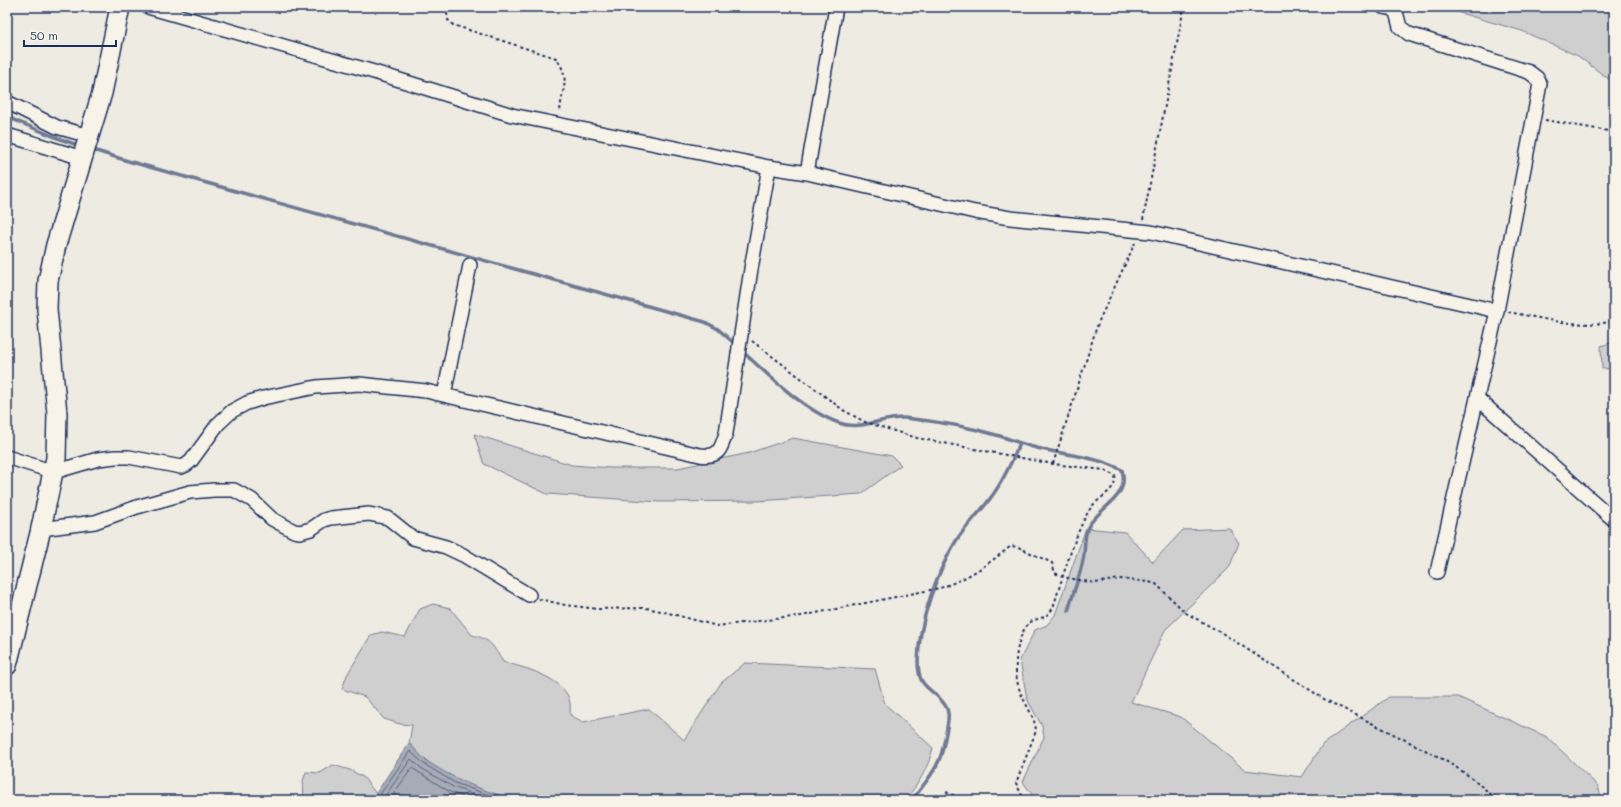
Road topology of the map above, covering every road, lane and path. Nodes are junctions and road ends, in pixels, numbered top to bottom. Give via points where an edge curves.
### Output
1 (120, 7) edge
2 (148, 7) edge
3 (446, 7) edge
4 (836, 7) edge
5 (1184, 7) edge
6 (1383, 7) edge
7 (7, 102) edge
8 (1534, 118) junction
9 (562, 126) junction
10 (1614, 132) edge
11 (7, 135) edge
12 (89, 136) junction
13 (82, 158) junction
14 (769, 168) junction
15 (807, 173) junction
16 (1141, 230) junction
17 (470, 265) dead end
18 (1497, 311) junction
19 (1614, 321) edge
20 (741, 332) junction
21 (444, 395) junction
22 (1478, 399) junction
23 (7, 457) edge
24 (1053, 464) junction
25 (54, 472) junction
26 (1614, 520) edge
27 (41, 529) junction
28 (1437, 572) dead end
29 (1063, 577) junction
30 (529, 595) joint
31 (7, 665) edge
32 (946, 792) dead end
33 (964, 800) edge
34 (1024, 800) edge
35 (1498, 800) edge

1 - 12 street via 106,80
2 - 9 street via 512,115
3 - 9 path via 448,20 453,25 556,58 564,69 566,79 560,104
4 - 15 street
5 - 16 path
6 - 8 street via 1396,12 1399,24 1409,34 1534,75 1540,84
7 - 12 street via 57,127
8 - 10 path
8 - 18 street
9 - 14 street
11 - 13 street
12 - 13 street
13 - 25 street via 56,245 47,291 58,413 58,443
14 - 15 street
14 - 20 street
15 - 16 street via 1010,218
16 - 18 street
16 - 24 path via 1095,330
17 - 21 street
18 - 19 path via 1577,324
18 - 22 street
20 - 21 street via 726,433 720,450 715,455 700,455
20 - 24 path via 843,410 865,422 917,438
21 - 25 street via 359,384 316,387 247,403 232,411 218,424 186,465 173,466 129,457 98,459
22 - 26 street
22 - 28 street
23 - 25 street
24 - 29 path via 1104,470 1112,473 1116,479 1111,489 1087,514
25 - 27 street
27 - 30 street via 95,522 190,492 234,490 252,500 272,519 294,531 311,530 331,518 369,514 388,518 413,538 446,547 463,555
27 - 31 street
29 - 30 path via 1055,573 1052,563 1011,546 976,573 940,588 801,616 717,626 646,608 598,609 565,605
29 - 34 path via 1053,608 1046,617 1028,624 1018,648 1016,661 1020,692 1036,724 1035,737 1016,783
29 - 35 path via 1095,583 1120,579 1156,584 1186,613 1222,633 1324,699 1439,757 1465,773
32 - 33 path

